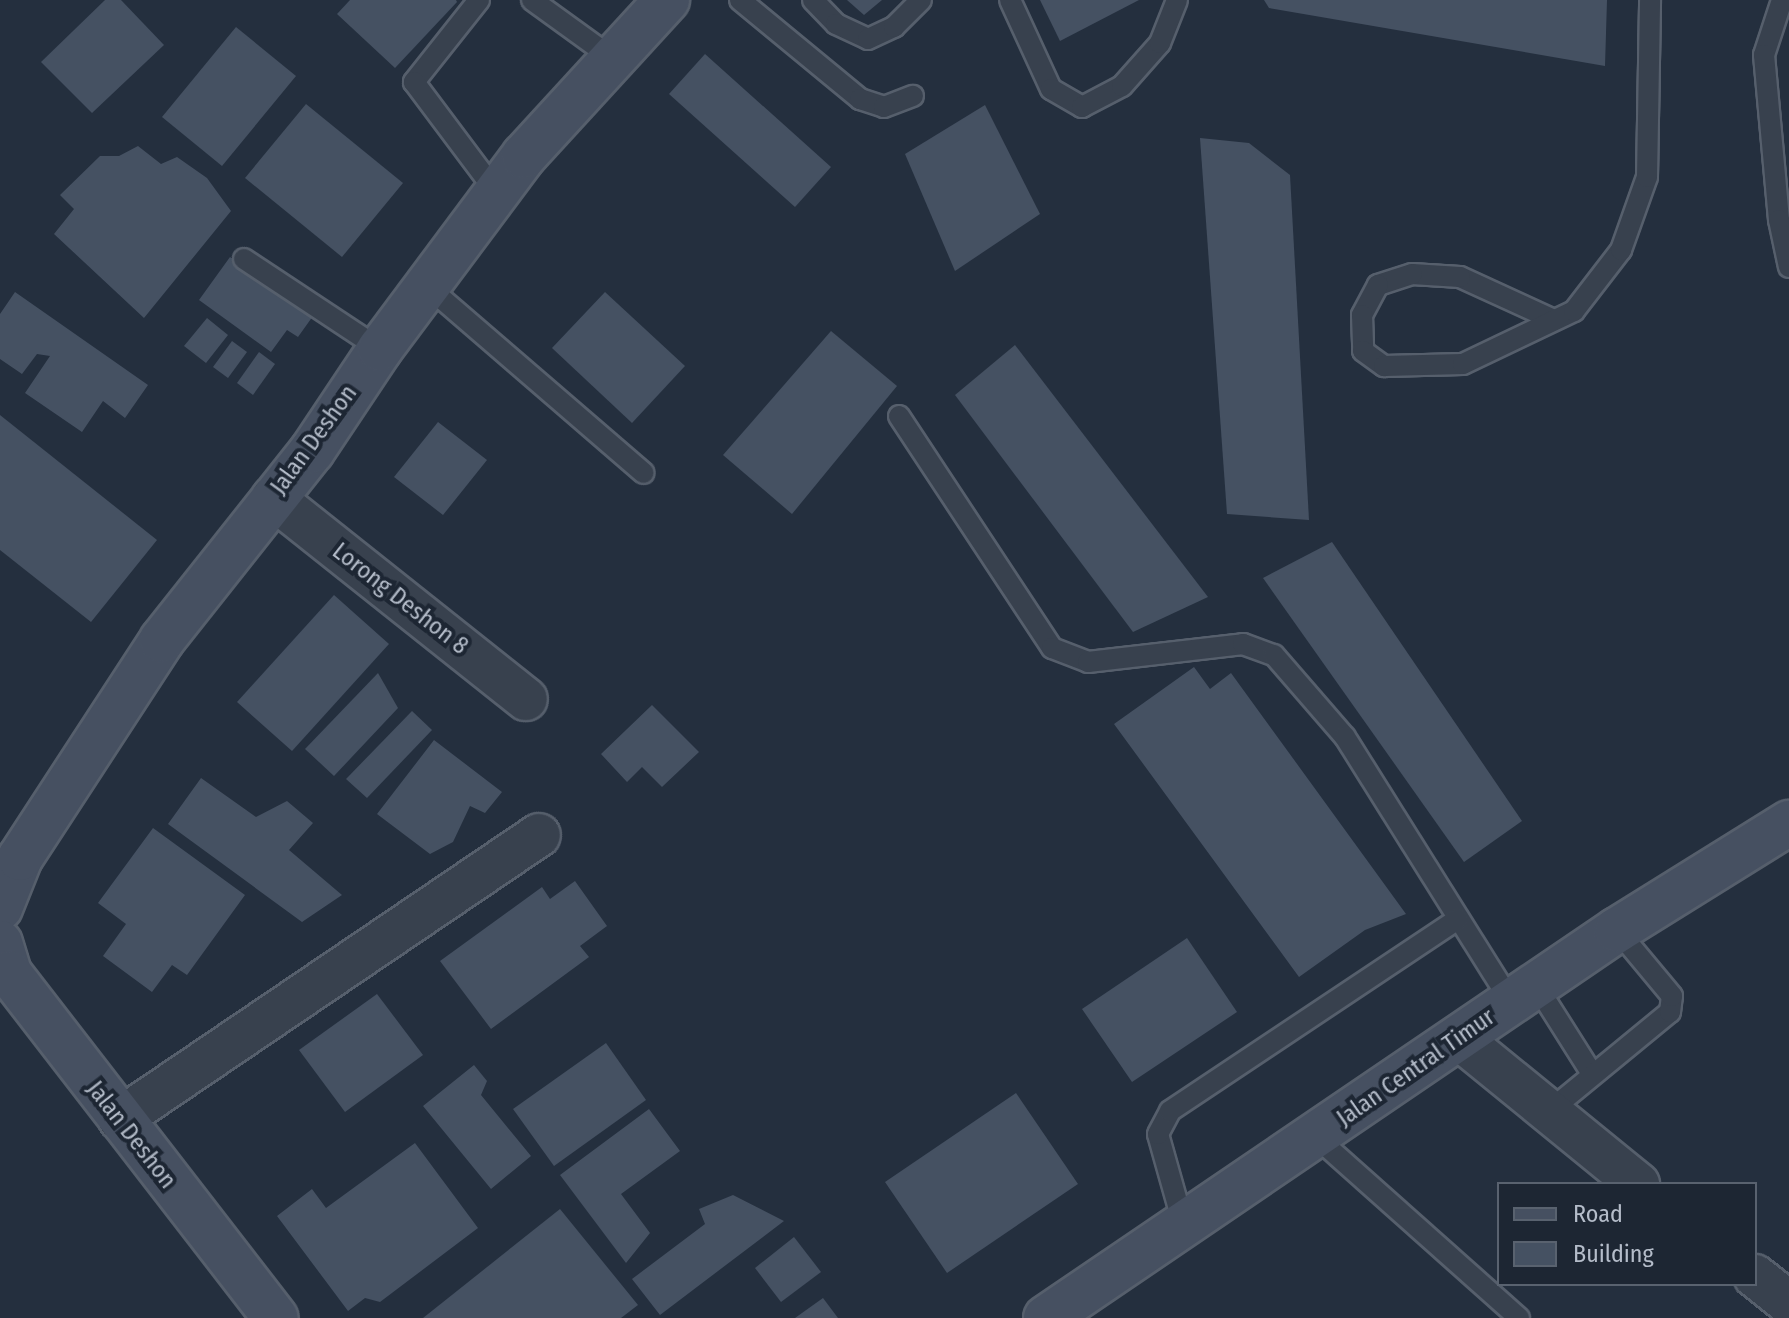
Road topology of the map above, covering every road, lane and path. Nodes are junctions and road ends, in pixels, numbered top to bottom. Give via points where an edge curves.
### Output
1 (479, 0) edge
2 (532, 0) edge
3 (667, 0) edge
4 (740, 0) edge
5 (813, 0) edge
6 (921, 0) edge
7 (1010, 0) edge
8 (1177, 0) edge
9 (1650, 0) edge
10 (1782, 0) edge
11 (612, 58) junction
12 (913, 96) dead end
13 (497, 193) junction
14 (244, 259) dead end
15 (1789, 267) edge
16 (427, 286) junction
17 (1554, 320) junction
18 (380, 349) junction
19 (899, 416) dead end
20 (644, 473) dead end
21 (273, 498) junction
22 (526, 699) dead end
23 (1789, 823) edge
24 (539, 835) dead end
25 (0, 908) edge
26 (1458, 919) junction
27 (1617, 930) junction
28 (0, 943) edge
29 (1524, 993) junction
30 (1460, 1039) junction
31 (1591, 1072) junction
32 (1547, 1113) junction
33 (120, 1119) junction
34 (1316, 1137) junction
35 (1635, 1182) edge
36 (1183, 1223) junction
37 (1757, 1278) edge
38 (1789, 1303) edge
39 (1061, 1314) edge
40 (276, 1318) edge
41 (1519, 1318) edge

1 - 13 lane via 414,82
2 - 11 lane
3 - 11 main road, Jalan Deshon
4 - 12 lane via 860,99 884,107
5 - 6 lane via 836,24 868,39 894,27
7 - 8 lane via 1051,89 1082,107 1132,75 1160,43
9 - 17 lane via 1647,177 1621,250 1574,311
10 - 15 lane via 1764,55 1779,220
11 - 13 main road, Jalan Deshon
13 - 16 main road, Jalan Deshon
14 - 18 lane
16 - 18 main road, Jalan Deshon
16 - 20 lane
17 - 17 lane via 1463,364 1384,366 1363,351 1362,315 1378,285 1412,274 1460,277
18 - 21 main road, Jalan Deshon via 312,451
19 - 26 lane via 1052,648 1088,662 1243,644 1274,655 1345,737
21 - 22 street, Lorong Deshon 8
21 - 25 main road, Jalan Deshon via 162,640 95,740 20,858
23 - 27 main road, Jalan Central Timur
24 - 33 street
26 - 29 lane
26 - 36 lane via 1170,1111 1158,1134
27 - 29 main road, Jalan Central Timur
27 - 31 lane via 1672,996 1670,1012
28 - 33 main road, Jalan Deshon via 9,973
29 - 30 main road, Jalan Central Timur
29 - 31 lane
30 - 32 street
30 - 34 main road, Jalan Central Timur
31 - 32 lane
32 - 35 street
33 - 40 main road, Jalan Deshon
34 - 36 main road, Jalan Central Timur
34 - 41 lane
36 - 39 main road, Jalan Central Timur
37 - 38 street

